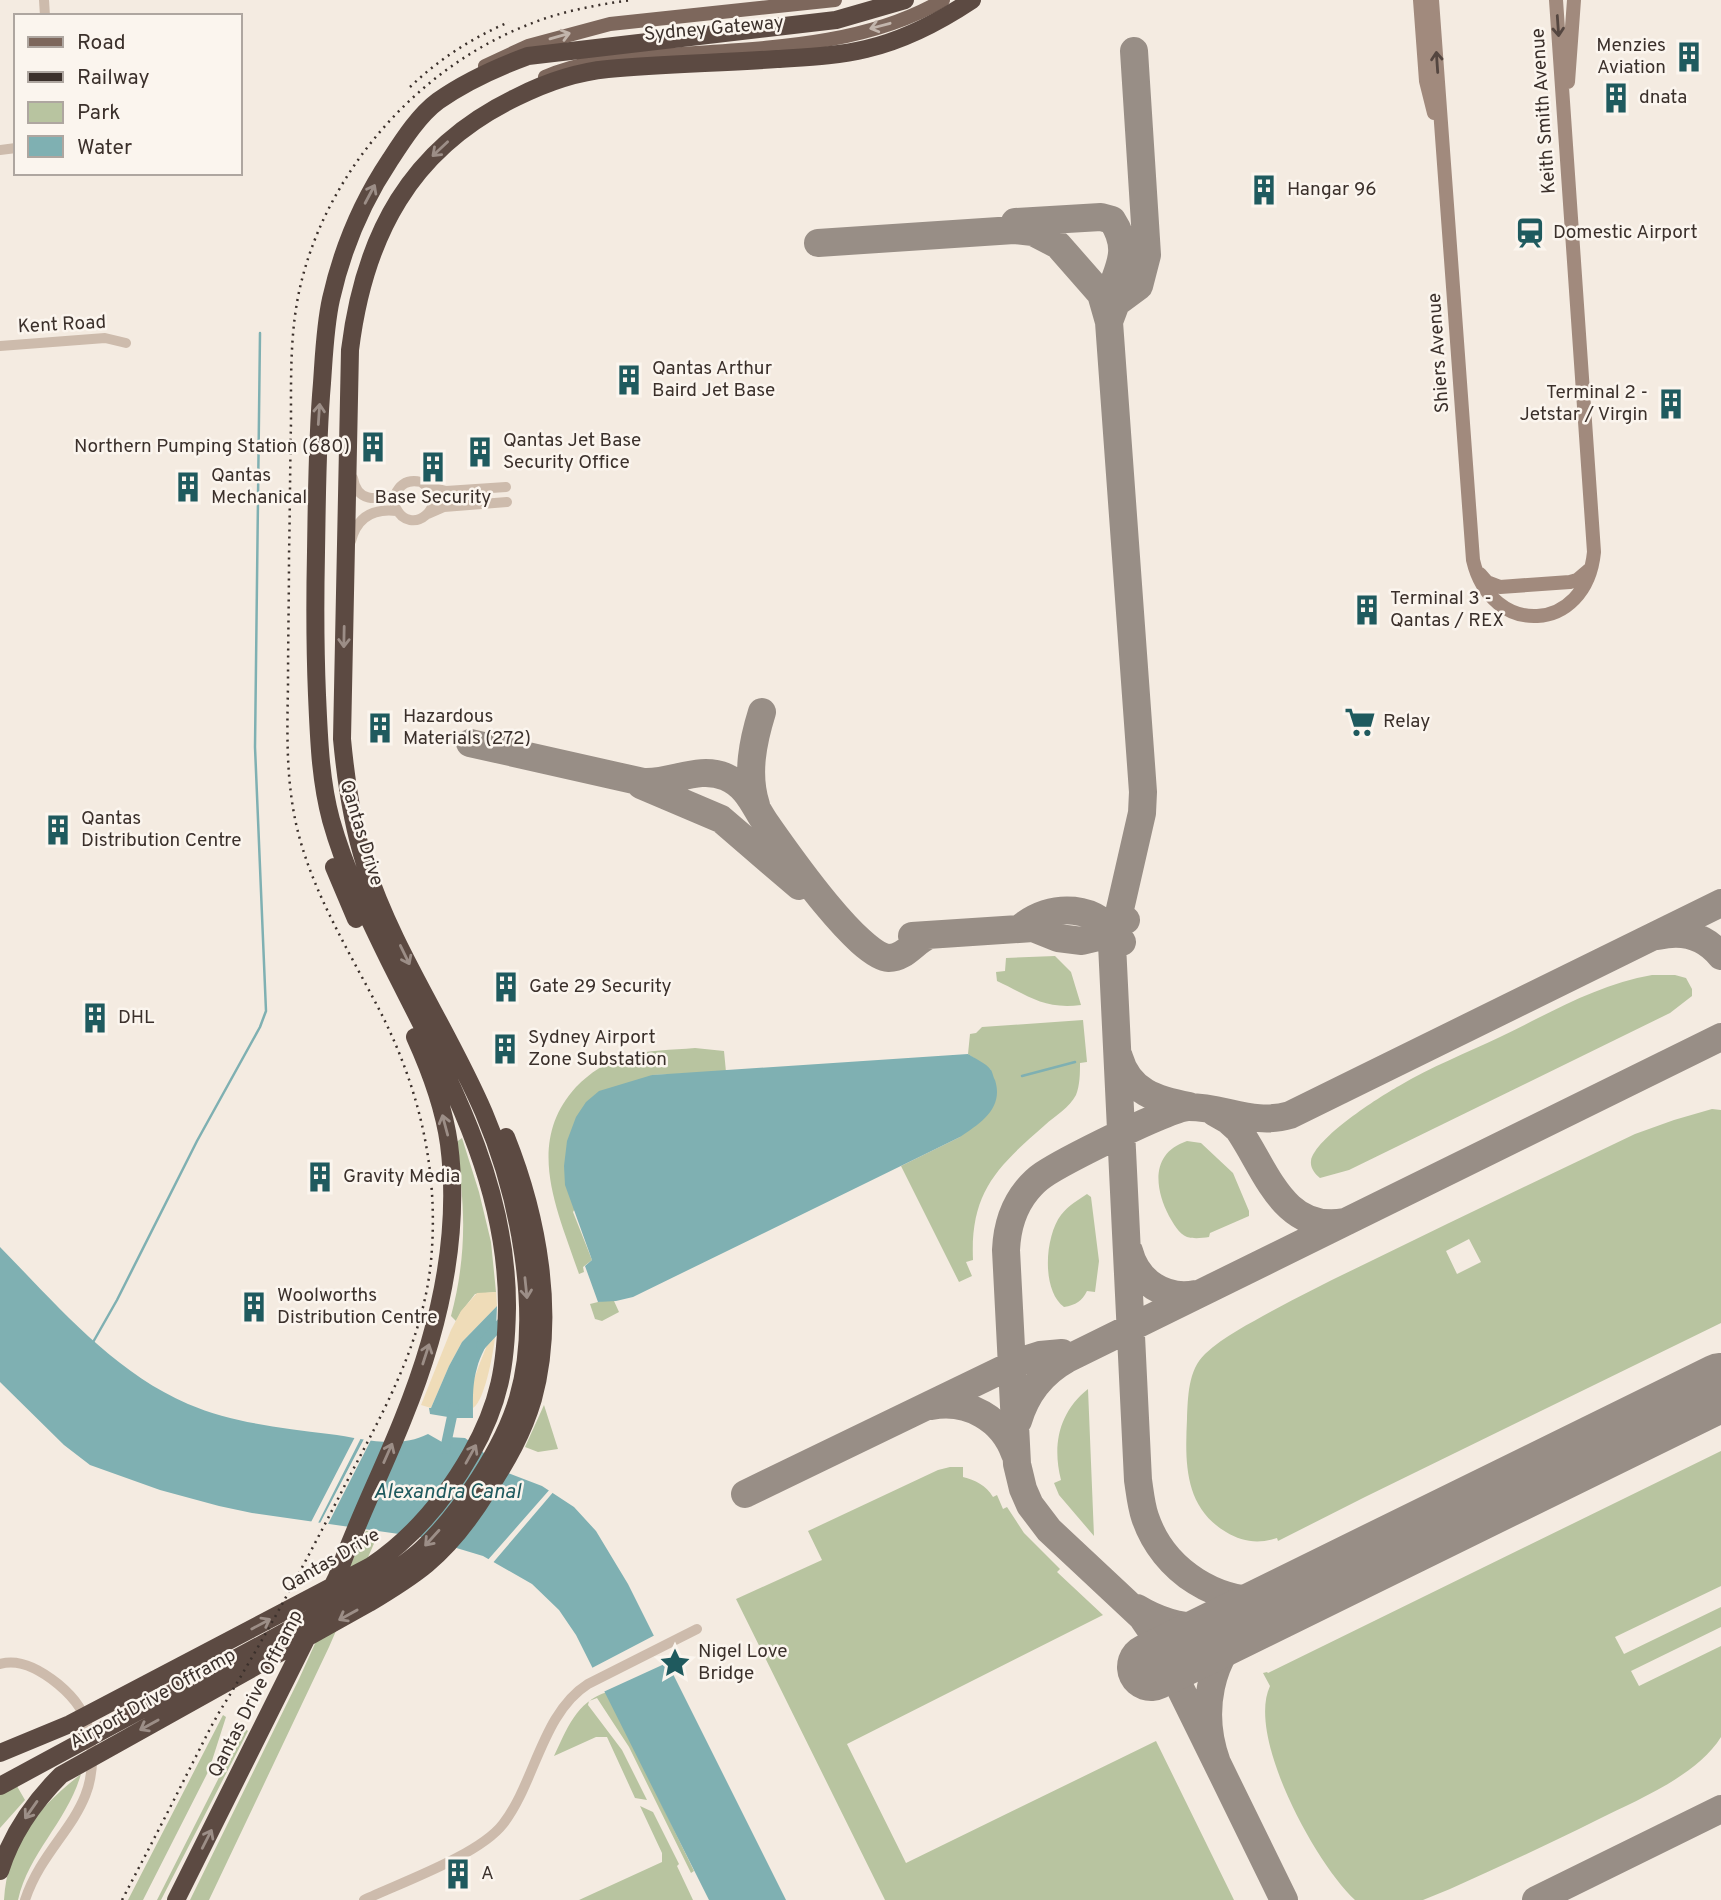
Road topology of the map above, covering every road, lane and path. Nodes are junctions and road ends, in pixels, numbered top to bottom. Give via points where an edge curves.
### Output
1 (835, 0) edge
2 (905, 0) edge
3 (943, 0) edge
4 (972, 0) edge
5 (1420, 0) edge
6 (1432, 0) edge
7 (1556, 0) edge
8 (1574, 0) edge
9 (436, 102) junction
10 (494, 108) junction
11 (126, 343) dead end
12 (0, 346) edge
13 (348, 453) junction
14 (426, 486) junction
15 (394, 495) junction
16 (397, 512) junction
17 (427, 515) junction
18 (1599, 543) joint
19 (346, 569) junction
20 (1580, 594) joint
21 (317, 705) junction
22 (516, 1220) junction
23 (697, 1629) dead end
24 (0, 1664) edge
25 (70, 1724) junction
26 (72, 1746) junction
27 (0, 1747) edge
28 (0, 1753) edge
29 (0, 1773) edge
30 (0, 1786) edge
31 (0, 1871) edge
32 (25, 1900) edge
33 (176, 1900) edge
34 (364, 1900) edge

9 -> 1 main road, Qantas Drive via 502,57 559,36 631,20
2 - 9 highway via 835,20 528,56
3 -> 10 main road, Sydney Gateway via 891,23 850,34 800,43 615,59 563,69 530,83
4 - 10 highway, Qantas Drive via 935,23 867,48 829,55 605,69 538,86
5 - 18 street, Shiers Avenue via 1426,81 1436,130 1471,559 1487,582 1500,587 1562,583 1577,580 1591,567
20 -> 6 street, Shiers Avenue via 1555,613 1520,614 1491,597 1475,568
7 -> 20 street, Keith Smith Avenue via 1594,536 1593,565
8 - 18 street, Keith Smith Avenue via 1569,110
21 -> 9 highway, Qantas Drive via 318,440 331,299 348,244 375,184
10 -> 13 highway, Qantas Drive via 428,161 407,185 384,226 355,306
11 - 12 street, Kent Road via 105,338
13 - 15 street via 355,489 363,498
13 - 19 highway, Qantas Drive
14 - 15 street via 406,482
14 - 17 street via 433,497
14 - 17 street via 446,491 502,487 503,502 444,507
15 - 16 street
16 - 17 street via 409,520
16 - 19 street via 380,510 361,520
19 -> 22 highway, Qantas Drive via 342,739 347,790 366,866 485,1115
21 - 22 highway, Qantas Drive via 323,782 344,863 475,1139 490,1183
33 -> 21 highway, Qantas Drive Offramp via 337,1577 404,1419 428,1349 451,1239 449,1142 433,1080 344,895 317,808
25 -> 22 highway, Qantas Drive via 371,1566 432,1512 479,1440 500,1385 507,1351 507,1289
22 -> 26 highway, Qantas Drive via 527,1299 526,1351 518,1399 480,1476 445,1523 422,1548 379,1581
22 -> 31 highway, Airport Drive Offramp via 542,1286 538,1379 509,1457 480,1504 444,1549 409,1578 61,1776 42,1794 8,1847
23 - 34 street via 576,1692 562,1707 508,1817 490,1838
24 - 32 street via 11,1660 23,1663 68,1692 82,1709 92,1749 93,1771 86,1797 40,1865
25 - 27 highway
25 - 28 highway
26 - 29 highway
26 - 30 highway

